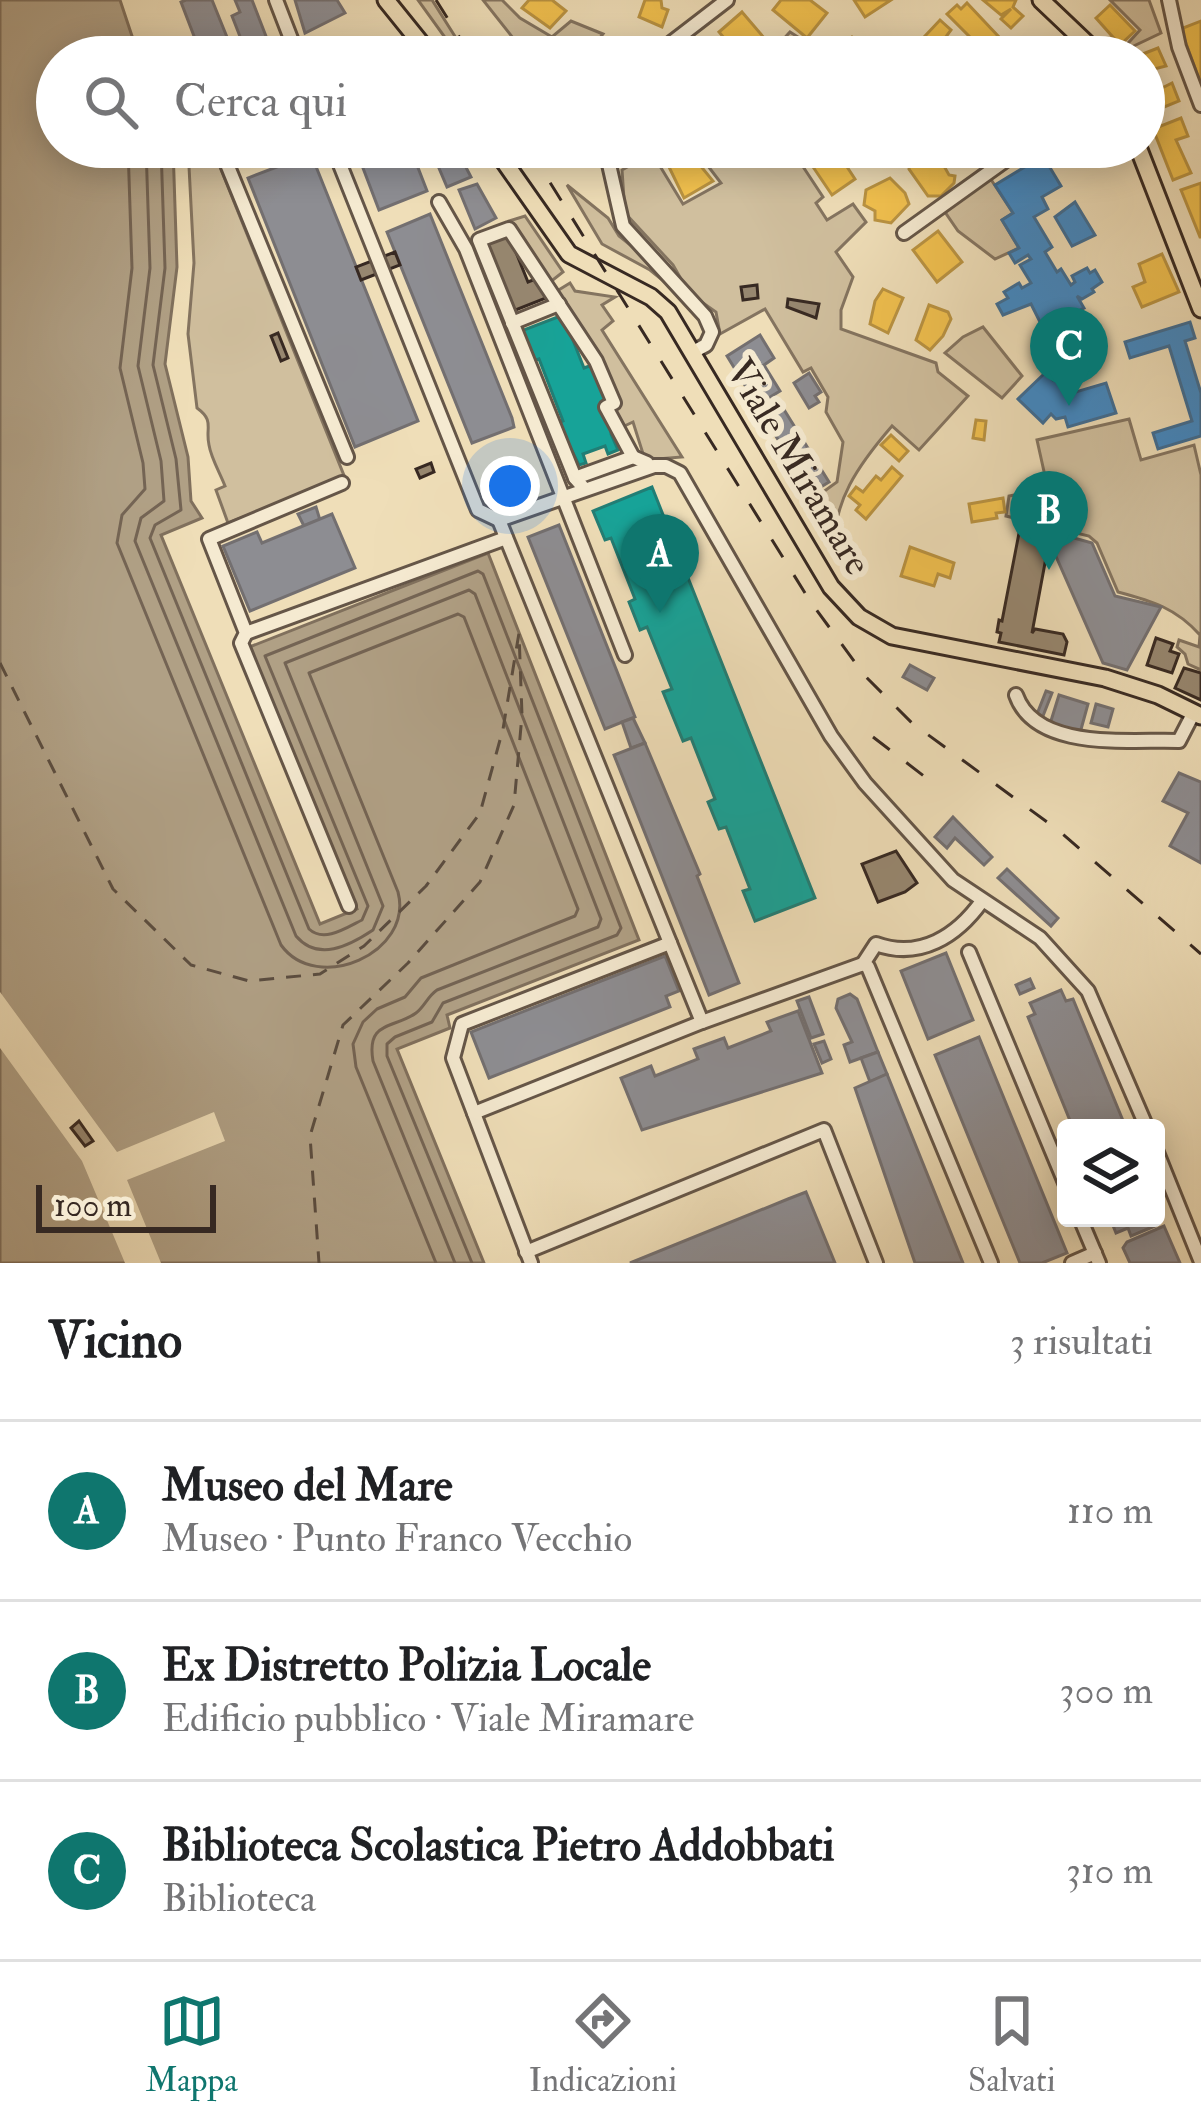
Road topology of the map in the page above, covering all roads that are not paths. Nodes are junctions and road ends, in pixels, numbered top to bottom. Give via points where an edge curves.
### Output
1 (276, 0) edge
2 (390, 0) edge
3 (727, 0) edge
4 (1041, 0) edge
5 (1169, 0) edge
6 (290, 36) edge
7 (417, 36) edge
8 (680, 36) edge
9 (1079, 36) edge
10 (1201, 105) edge
11 (228, 168) edge
12 (341, 168) edge
13 (509, 168) edge
14 (611, 168) edge
15 (995, 168) edge
16 (1146, 168) edge
17 (440, 202) dead end
18 (904, 233) dead end
19 (559, 304) junction
20 (1201, 309) edge
21 (512, 323) junction
22 (694, 352) junction
23 (347, 457) dead end
24 (342, 483) dead end
25 (564, 500) junction
26 (500, 520) junction
27 (506, 538) junction
28 (246, 633) junction
29 (626, 655) dead end
30 (1016, 694) dead end
31 (1197, 714) edge
32 (982, 901) junction
33 (349, 906) dead end
34 (670, 943) junction
35 (969, 952) dead end
36 (863, 964) junction
37 (701, 1022) junction
38 (474, 1113) junction
39 (1143, 1119) edge
40 (1057, 1163) edge
41 (1165, 1172) edge
42 (1084, 1227) edge
43 (529, 1257) edge
44 (1097, 1258) edge
45 (1201, 1262) edge
46 (876, 1263) edge
47 (991, 1263) edge
48 (1072, 1263) edge

1 - 6 street
2 - 7 main road
3 - 8 street
4 - 9 main road
5 - 10 street
11 - 23 street
12 - 26 street via 472,501
13 - 22 main road, Viale Miramare via 569,254 660,303
14 - 22 street via 623,226 705,316 712,332
15 - 18 street
16 - 20 main road
17 - 25 street
19 - 21 street
19 - 21 street via 509,229 479,240
19 - 21 street via 596,362 614,403 606,407 640,460 578,482
22 - 31 main road, Viale Miramare via 831,587 869,625 906,640 1106,678
24 - 28 street via 209,538
25 - 26 street
25 - 29 street
25 - 32 street via 654,466 680,473 831,736 920,847
26 - 27 street
27 - 28 street
27 - 34 street
28 - 33 street via 241,643
30 - 31 street via 1022,711 1041,723 1097,739 1179,741
32 - 36 street via 941,940 904,950 876,944
32 - 39 street via 1040,938 1076,974 1102,1015
34 - 37 street
34 - 38 street via 462,1024 453,1058
35 - 40 street
36 - 37 street
36 - 47 street
37 - 38 street
38 - 43 street
41 - 45 street
42 - 44 street
43 - 46 street via 824,1130
44 - 48 street

